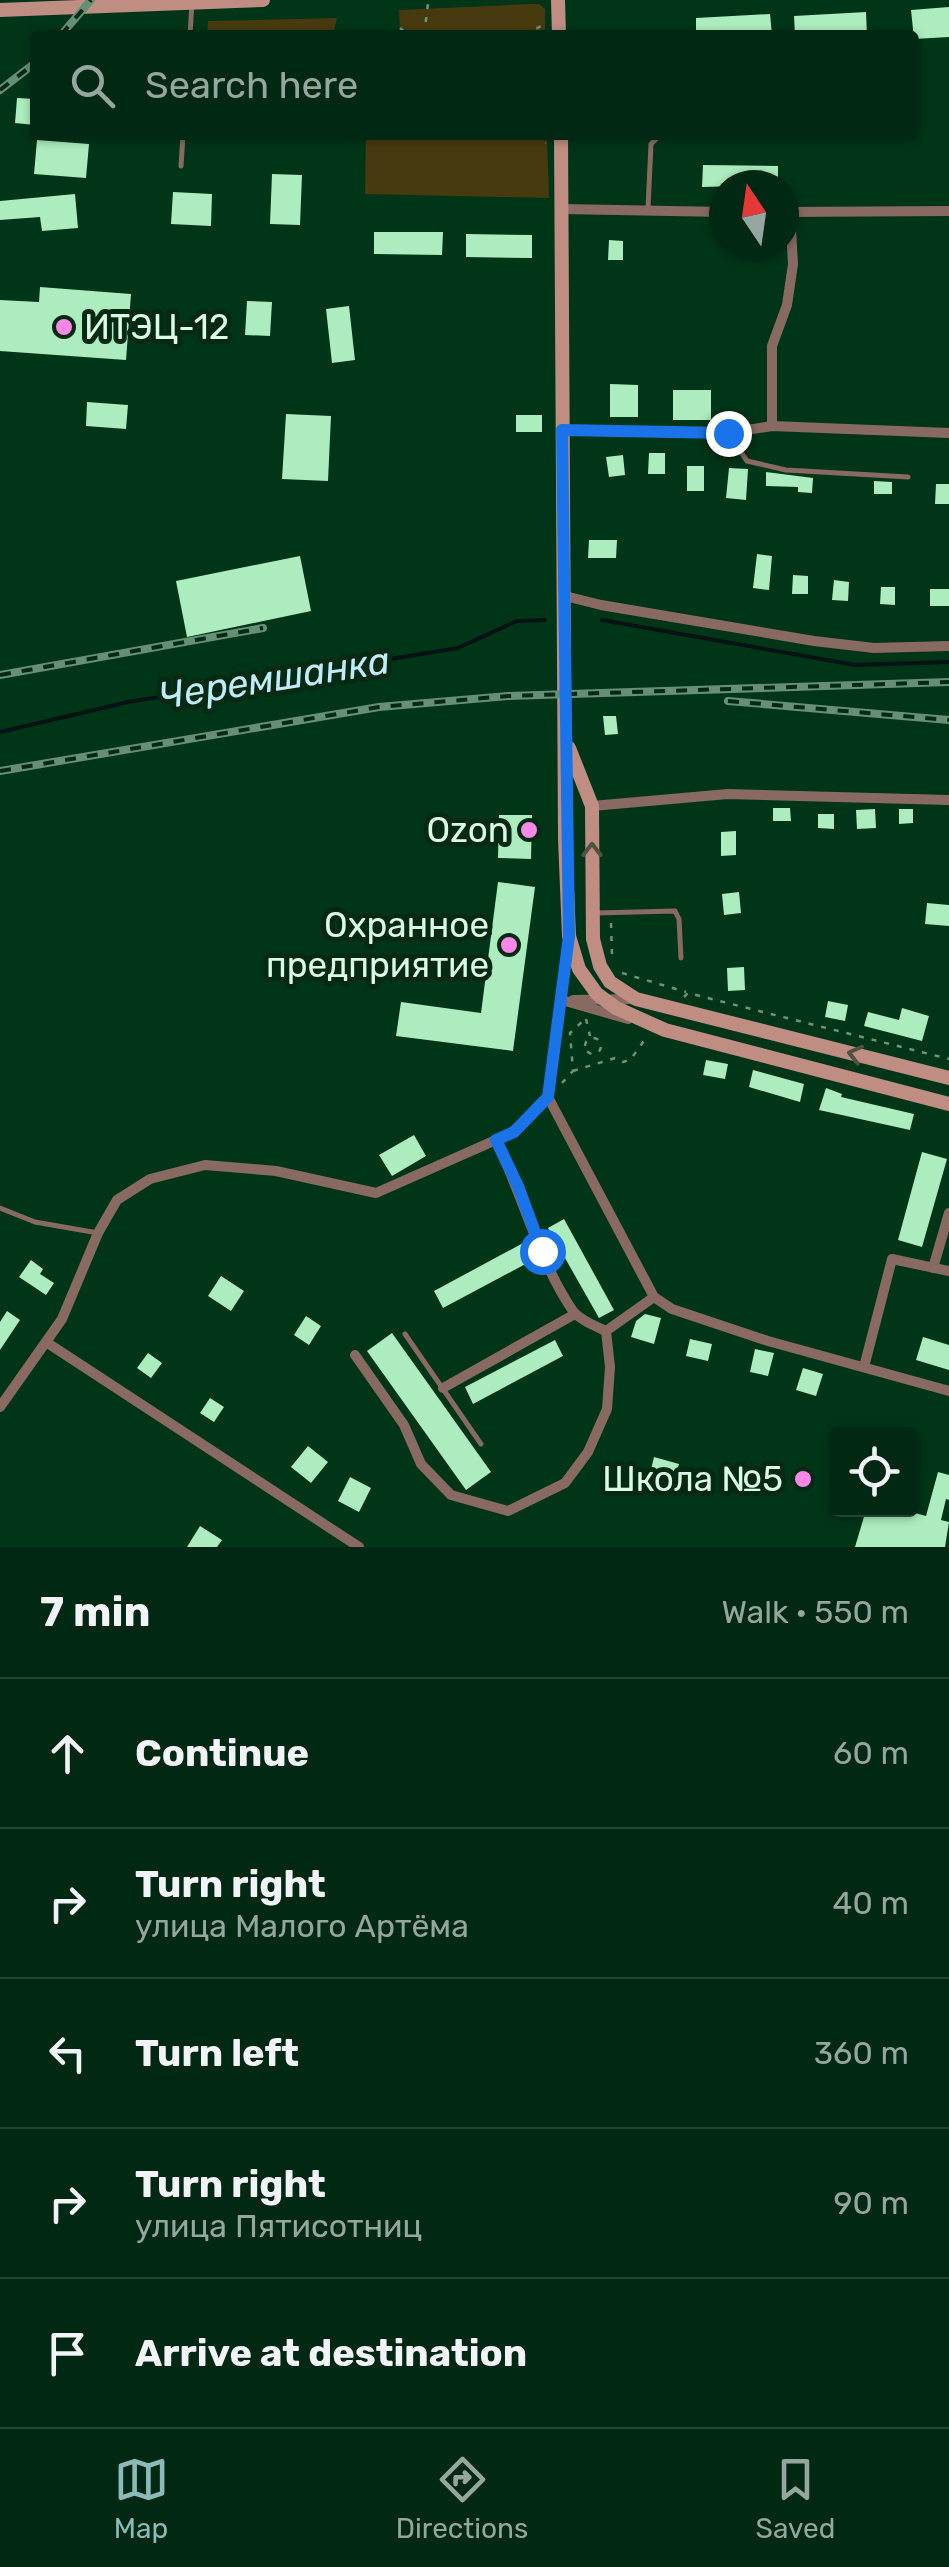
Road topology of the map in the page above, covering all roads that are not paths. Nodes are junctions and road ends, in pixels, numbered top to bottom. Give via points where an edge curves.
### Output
1 (263, 0) edge
2 (558, 0) edge
3 (192, 1) edge
4 (34, 4) edge
5 (0, 10) edge
6 (190, 30) edge
7 (558, 30) edge
8 (183, 140) edge
9 (555, 140) edge
10 (655, 140) edge
11 (181, 166) dead end
12 (562, 209) junction
13 (949, 210) edge
14 (648, 211) junction
15 (709, 212) edge
16 (799, 212) edge
17 (793, 260) edge
18 (772, 426) junction
19 (562, 430) junction
20 (949, 432) edge
21 (728, 433) junction
22 (908, 477) dead end
23 (565, 600) junction
24 (949, 646) edge
25 (565, 738) junction
26 (949, 800) edge
27 (592, 806) junction
28 (593, 913) junction
29 (569, 936) junction
30 (680, 958) dead end
31 (636, 999) junction
32 (562, 1000) junction
33 (665, 1030) junction
34 (949, 1062) edge
35 (944, 1077) edge
36 (548, 1097) junction
37 (949, 1104) edge
38 (496, 1140) junction
39 (0, 1208) edge
40 (949, 1213) edge
41 (98, 1233) junction
42 (933, 1268) junction
43 (949, 1271) edge
44 (654, 1297) junction
45 (575, 1314) junction
46 (606, 1331) junction
47 (405, 1334) dead end
48 (46, 1342) junction
49 (355, 1355) dead end
50 (864, 1367) junction
51 (443, 1388) junction
52 (949, 1391) edge
53 (0, 1407) edge
54 (481, 1444) dead end
55 (359, 1547) edge

1 - 3 main road
2 - 7 main road
3 - 4 main road
3 - 6 lane
4 - 5 main road
8 - 11 lane
9 - 12 main road
10 - 14 lane
12 - 14 street
12 - 19 main road
13 - 16 street
14 - 15 street
17 - 18 street via 787,305 772,346
18 - 20 street
18 - 21 street
19 - 21 street
19 - 23 main road
21 - 22 lane via 747,462
23 - 24 street via 814,641
23 - 25 main road
25 - 27 main road
25 - 29 main road
26 - 27 street via 728,794
28 -> 27 main road
28 - 30 lane via 675,911
28 - 31 main road via 600,966 610,982
29 - 32 street
29 - 33 main road via 578,969 597,994
31 - 32 street
35 -> 31 main road
32 - 33 street
32 - 36 street
33 - 37 main road
34 - 35 street
36 - 38 street via 514,1132
36 - 44 street
38 - 41 street via 376,1193 276,1171 205,1166 150,1179 117,1200
38 - 45 street
39 - 41 lane
40 - 42 street
41 - 48 street
42 - 43 street
42 - 50 street via 892,1259
44 - 46 street
44 - 50 street via 672,1309
45 - 46 street
45 - 51 street
46 - 49 street via 607,1410 588,1452 564,1483 508,1510 451,1495 420,1464 404,1425
47 - 51 lane
48 - 53 street
48 - 55 street
50 - 52 street
51 - 54 lane

